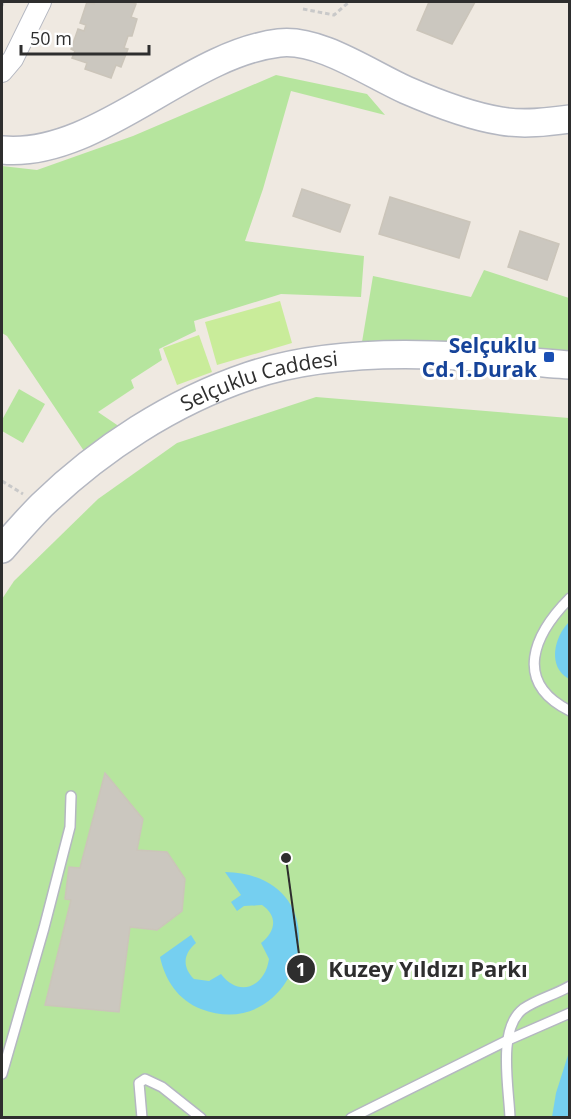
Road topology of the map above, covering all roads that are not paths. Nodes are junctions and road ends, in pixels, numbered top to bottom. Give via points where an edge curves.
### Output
1 (41, 2) edge
2 (2, 72) edge
3 (570, 119) edge
4 (2, 150) edge
5 (570, 365) edge
6 (2, 549) edge
7 (570, 598) edge
8 (570, 711) edge
9 (71, 796) dead end
10 (570, 986) edge
11 (570, 1013) edge
12 (508, 1040) junction
13 (2, 1074) edge
14 (142, 1118) edge
15 (201, 1118) edge
16 (351, 1118) edge
17 (510, 1118) edge

1 - 2 street via 14,59
3 - 4 street via 502,122 405,90 317,47 281,42 217,62 91,130 50,146
5 - 6 street, Selçuklu Caddesi via 432,355 371,356 250,375 161,415 118,443 57,492
7 - 8 lane via 552,616 535,649 533,668 541,690
9 - 13 lane via 70,827
10 - 12 lane via 524,1009 512,1022
11 - 12 lane
12 - 16 lane
12 - 17 lane
14 - 15 lane via 138,1083 145,1079 162,1087

